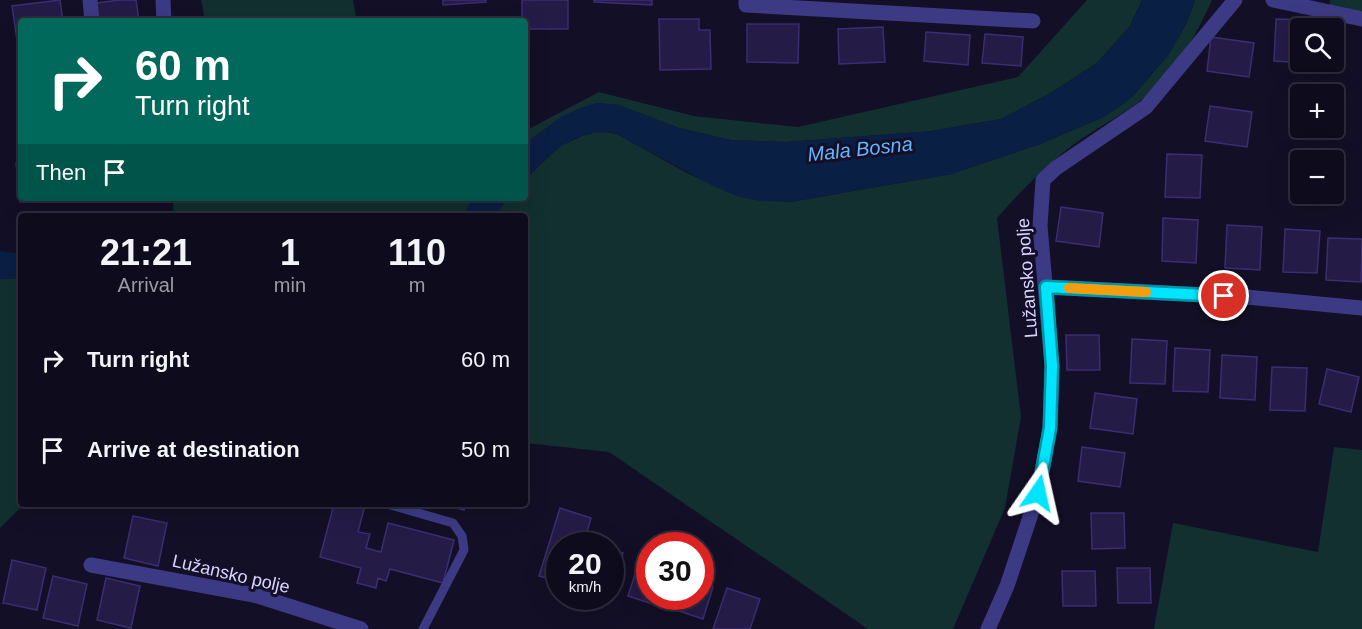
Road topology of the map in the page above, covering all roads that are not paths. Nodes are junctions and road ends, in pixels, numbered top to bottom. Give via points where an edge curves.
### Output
1 (90, 0) edge
2 (163, 0) edge
3 (746, 0) edge
4 (1235, 0) edge
5 (1273, 0) edge
6 (92, 18) edge
7 (164, 18) edge
8 (1362, 19) edge
9 (1032, 21) dead end
10 (1046, 287) junction
11 (1362, 308) edge
12 (397, 507) edge
13 (91, 565) dead end
14 (361, 629) edge
15 (423, 629) edge
16 (988, 629) edge

1 - 6 street
2 - 7 street
3 - 9 street via 746,5
4 - 10 street, Lužansko polje via 1146,107 1043,180 1040,226
5 - 8 street
10 - 11 street via 1246,297
10 - 16 street, Lužansko polje via 1052,366 1050,428 1038,493
12 - 15 lane via 453,523 462,536 464,550
13 - 14 street, Lužansko polje via 254,595

